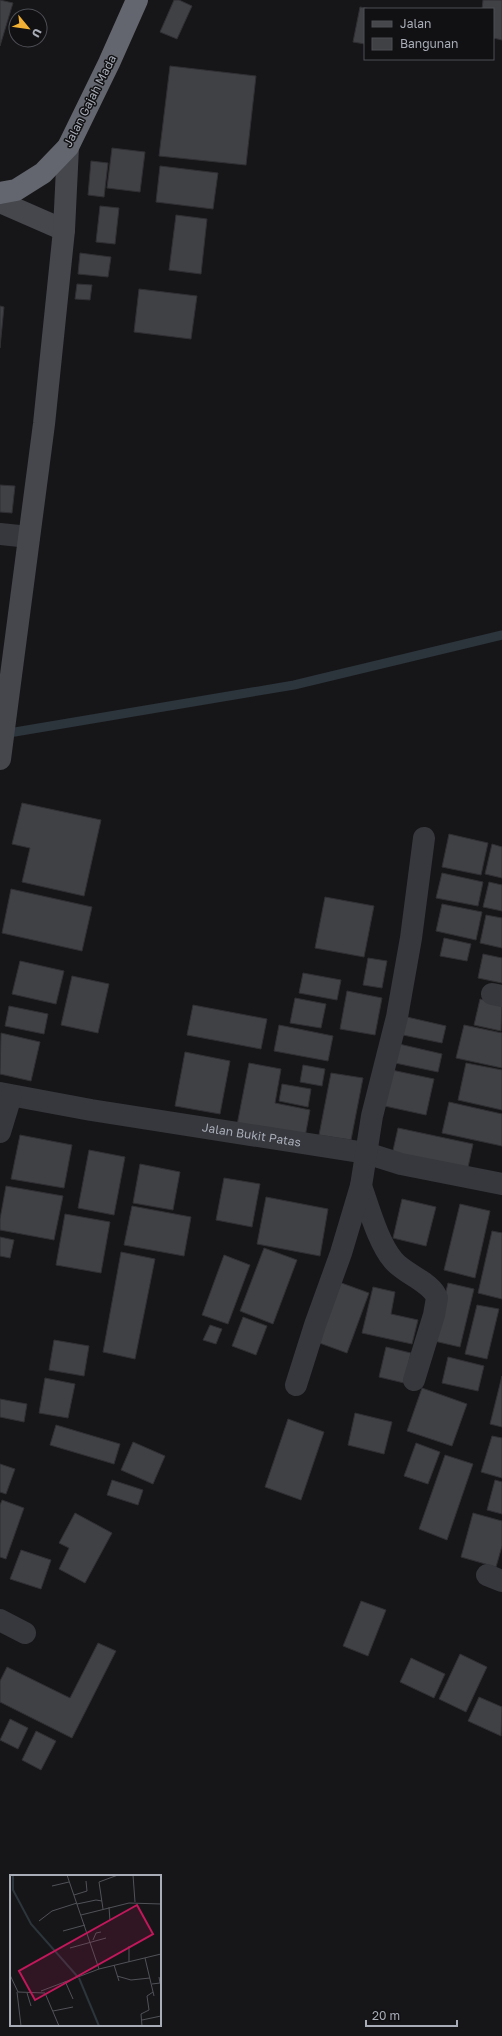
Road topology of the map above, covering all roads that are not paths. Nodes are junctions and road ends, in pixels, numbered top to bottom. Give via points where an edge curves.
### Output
1 (137, 0) edge
2 (68, 147) junction
3 (0, 193) edge
4 (0, 202) edge
5 (64, 230) junction
6 (0, 534) edge
7 (29, 537) junction
8 (0, 758) edge
9 (424, 838) dead end
10 (6, 1094) edge
11 (0, 1132) edge
12 (366, 1153) junction
13 (502, 1184) edge
14 (361, 1186) junction
15 (414, 1380) dead end
16 (296, 1384) dead end
17 (0, 1620) edge
18 (25, 1633) dead end

1 - 2 highway, Jalan Gajah Mada
2 - 3 highway, Jalan Gajah Mada via 43,173 16,190
2 - 5 street
4 - 5 street
5 - 7 street via 44,424
6 - 7 street
7 - 8 street
9 - 12 street via 411,938 397,1017 372,1116
10 - 11 street
10 - 12 street, Jalan Bukit Patas
12 - 13 street, Jalan Bukit Patas via 401,1164
12 - 14 street
14 - 15 street via 382,1241 393,1260 431,1288 437,1298
14 - 16 street via 341,1254
17 - 18 street

